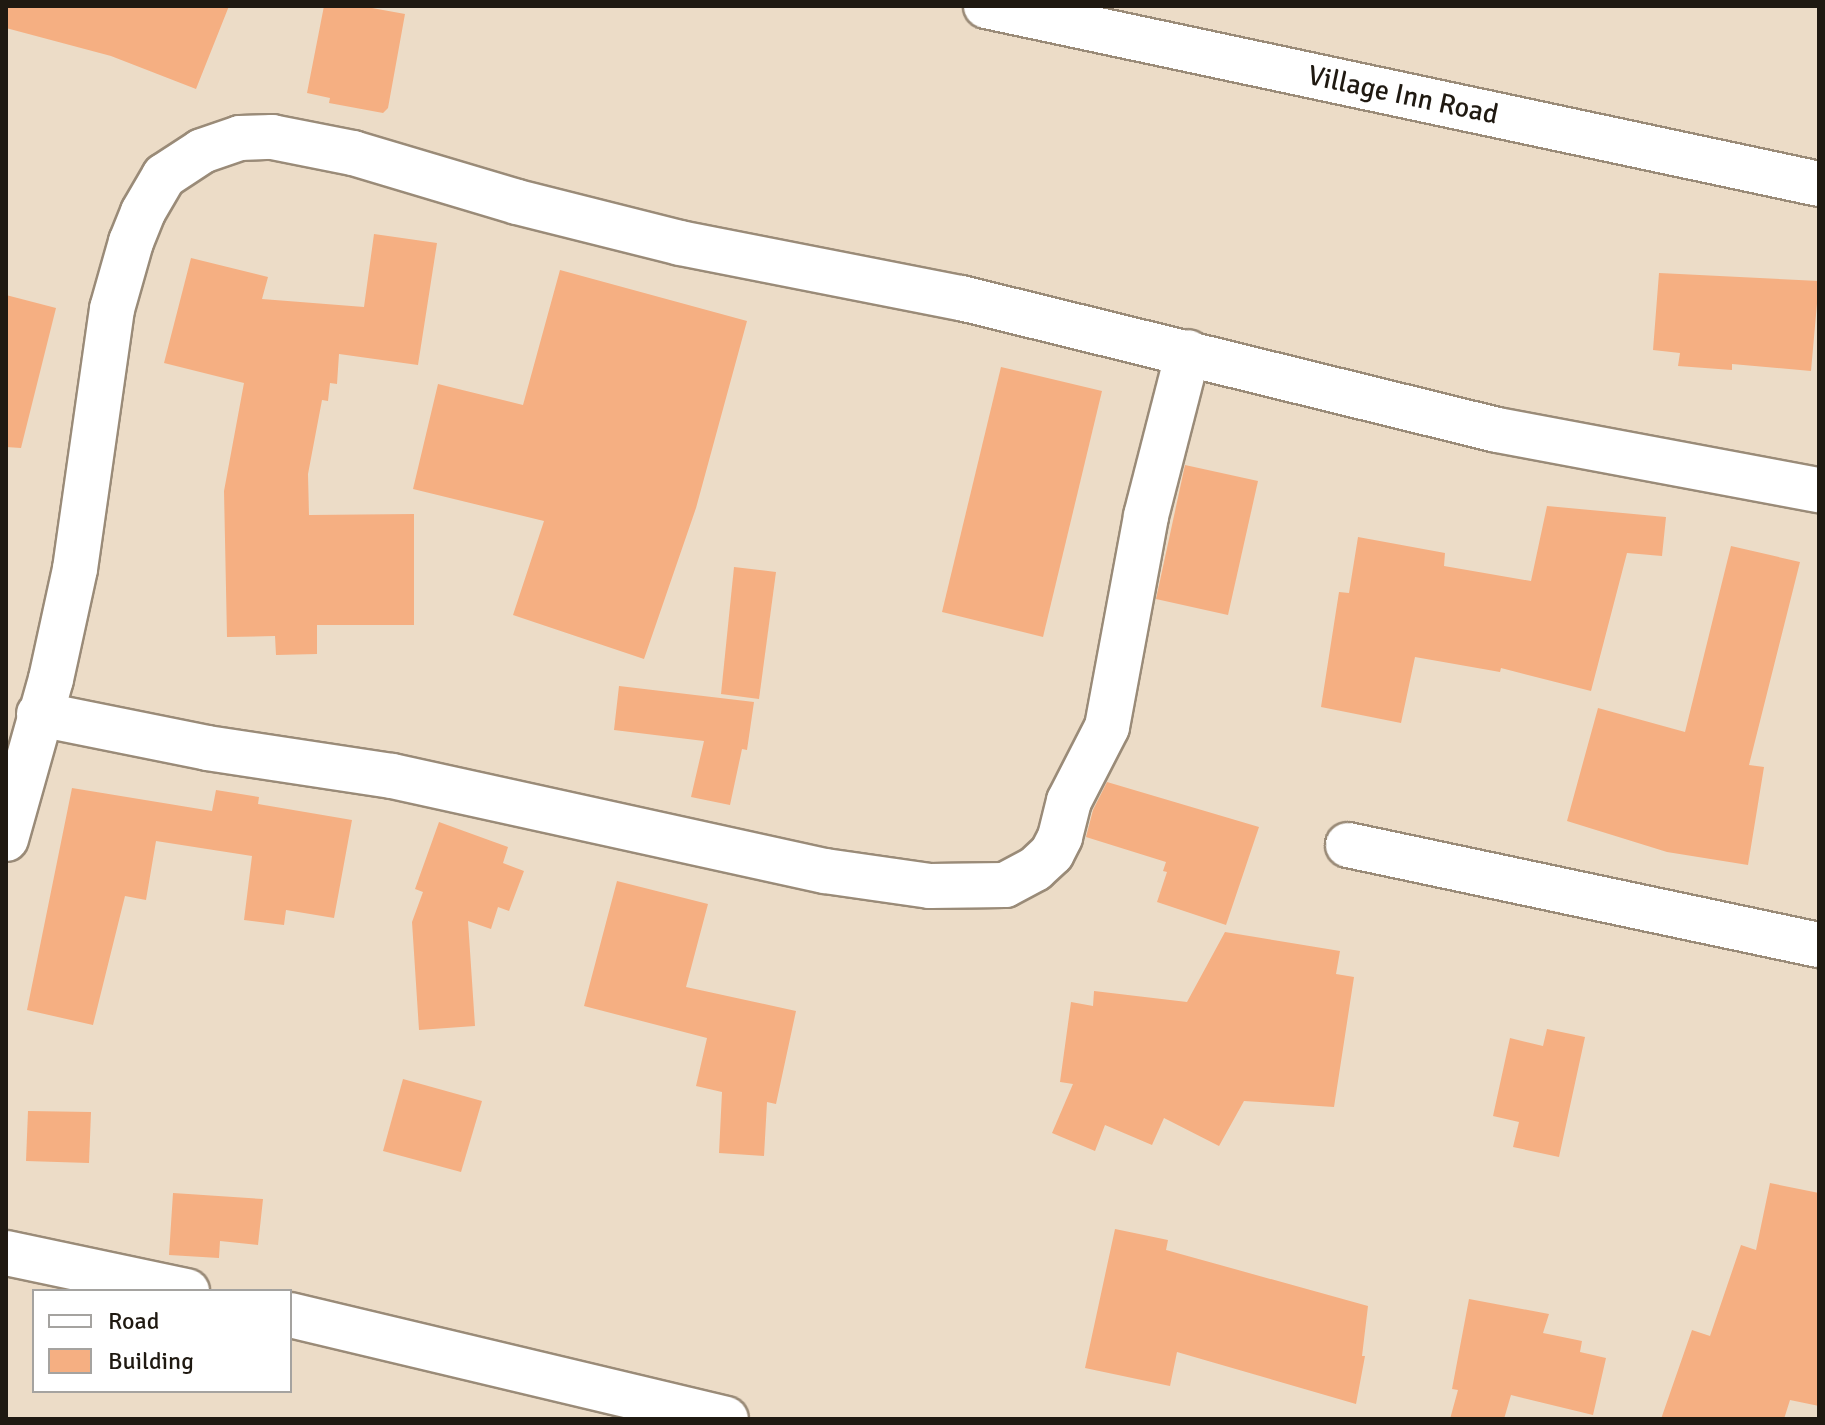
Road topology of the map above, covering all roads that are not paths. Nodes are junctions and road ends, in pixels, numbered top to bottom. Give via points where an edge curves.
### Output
1 (986, 6) edge
2 (1819, 184) edge
3 (1188, 352) junction
4 (1819, 490) edge
5 (39, 714) junction
6 (6, 839) edge
7 (1348, 845) dead end
8 (1819, 945) edge
9 (6, 1253) edge
10 (177, 1289) edge
11 (292, 1315) edge
12 (726, 1419) edge

1 - 2 street, Village Inn Road
3 - 4 street via 1497,430
3 - 5 street via 1146,516 1107,727 1069,801 1052,853 1005,885 930,886 825,871 392,776 207,748
3 - 5 street via 961,298 680,243 311,144 272,137 218,143 164,176 131,242 112,309 75,569
5 - 6 street
7 - 8 street
9 - 10 street
11 - 12 street

